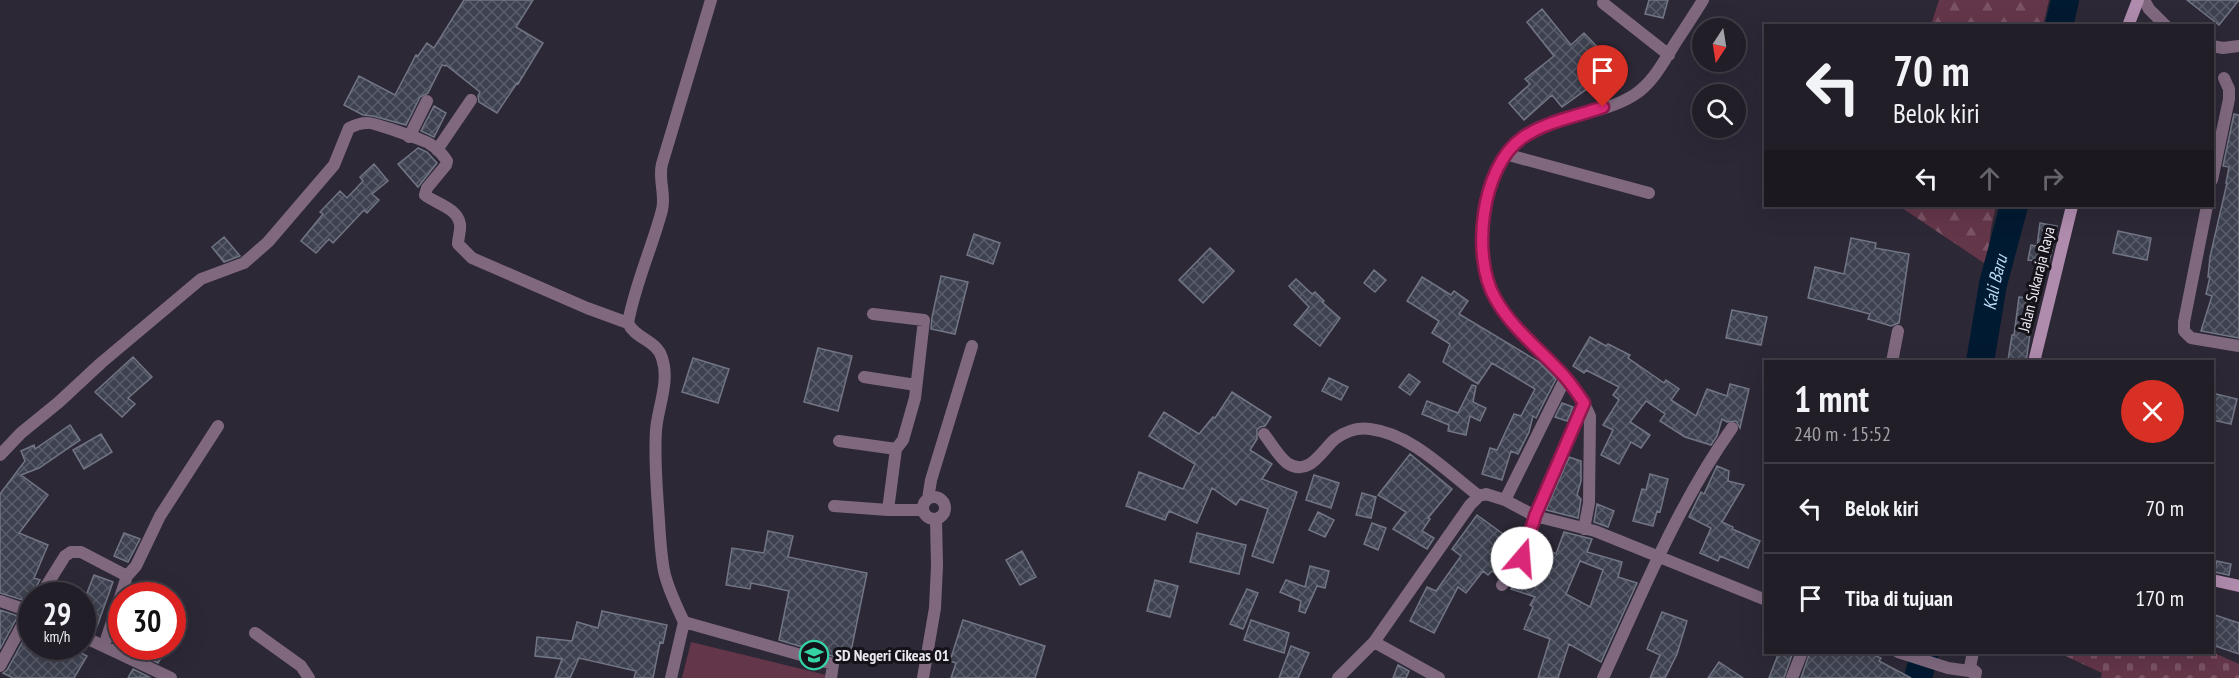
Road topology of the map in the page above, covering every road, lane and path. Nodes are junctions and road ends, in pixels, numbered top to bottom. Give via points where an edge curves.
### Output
1 (711, 0) edge
2 (1702, 0) edge
3 (2138, 0) edge
4 (2144, 0) edge
5 (1603, 3) dead end
6 (2129, 24) edge
7 (2164, 24) edge
8 (2214, 46) edge
9 (2239, 46) edge
10 (1669, 55) junction
11 (2224, 78) dead end
12 (471, 100) dead end
13 (428, 101) dead end
14 (408, 137) junction
15 (436, 150) junction
16 (1505, 154) junction
17 (2214, 170) edge
18 (1649, 193) dead end
19 (2072, 207) edge
20 (2207, 207) edge
21 (873, 314) dead end
22 (628, 323) junction
23 (1898, 331) dead end
24 (972, 346) dead end
25 (2239, 346) edge
26 (1892, 360) edge
27 (2034, 360) edge
28 (864, 377) dead end
29 (1566, 377) junction
30 (915, 385) junction
31 (1584, 403) junction
32 (218, 426) dead end
33 (1732, 428) dead end
34 (1264, 434) dead end
35 (839, 441) dead end
36 (896, 449) junction
37 (0, 455) edge
38 (1479, 496) junction
39 (1505, 500) junction
40 (926, 505) junction
41 (834, 506) dead end
42 (888, 510) junction
43 (1535, 516) junction
44 (936, 519) junction
45 (1584, 529) junction
46 (1658, 557) junction
47 (127, 576) junction
48 (2214, 580) edge
49 (49, 582) edge
50 (1502, 585) dead end
51 (2239, 586) edge
52 (1764, 599) edge
53 (0, 601) edge
54 (18, 606) edge
55 (684, 622) junction
56 (18, 633) edge
57 (255, 633) dead end
58 (96, 642) edge
59 (1374, 642) junction
60 (104, 646) junction
61 (1801, 654) edge
62 (1904, 654) edge
63 (1973, 654) edge
64 (0, 666) edge
65 (1975, 675) edge
66 (171, 678) edge
67 (309, 678) edge
68 (671, 678) edge
69 (831, 678) edge
70 (922, 678) edge
71 (1338, 678) edge
72 (1439, 678) edge
73 (1603, 678) edge
74 (1792, 678) edge

1 - 22 street via 662,164 663,205
2 - 10 street
3 - 6 street
4 - 7 street
5 - 10 street
8 - 9 street
10 - 16 street via 1635,94 1620,103 1536,129
11 - 17 street via 2229,99
12 - 15 street
13 - 14 street
14 - 15 street via 429,142
14 - 37 street via 376,123 349,128 334,165 268,242 244,263 201,279 183,293
15 - 22 street via 446,159 446,165 425,195 449,208 457,218 458,244 464,253
16 - 18 street
16 - 29 street via 1489,190 1484,213 1482,237 1490,286 1510,320
19 - 27 street, Jalan Sukaraja Raya
20 - 25 street via 2184,331 2191,338
21 - 30 street via 924,320
22 - 55 street via 651,341 663,360 655,471 664,571
23 - 26 street
24 - 40 street
28 - 30 street
29 - 31 street
29 - 39 street
30 - 36 street via 903,440
31 - 43 street
31 - 45 street via 1591,427 1589,503
32 - 47 street
33 - 46 street via 1710,459
34 - 38 street via 1296,467 1315,462 1335,439 1350,430 1372,429 1419,449
35 - 36 street
36 - 42 street
38 - 39 street via 1486,494
38 - 59 street
39 - 43 street
40 - 42 street
40 - 44 street via 926,515
40 - 44 street via 935,498 945,505 942,517
41 - 42 street
43 - 45 street
43 - 50 street via 1520,563
44 - 70 street via 935,609
45 - 46 street
46 - 52 street
46 - 73 street
47 - 49 street via 81,552 71,552
47 - 60 street
48 - 51 street
53 - 54 street
55 - 68 street
55 - 69 street via 833,664
56 - 64 street
57 - 67 street via 301,666
58 - 60 street
59 - 71 street
59 - 72 street
60 - 66 street
61 - 74 street
62 - 65 street
63 - 65 street via 1970,666

